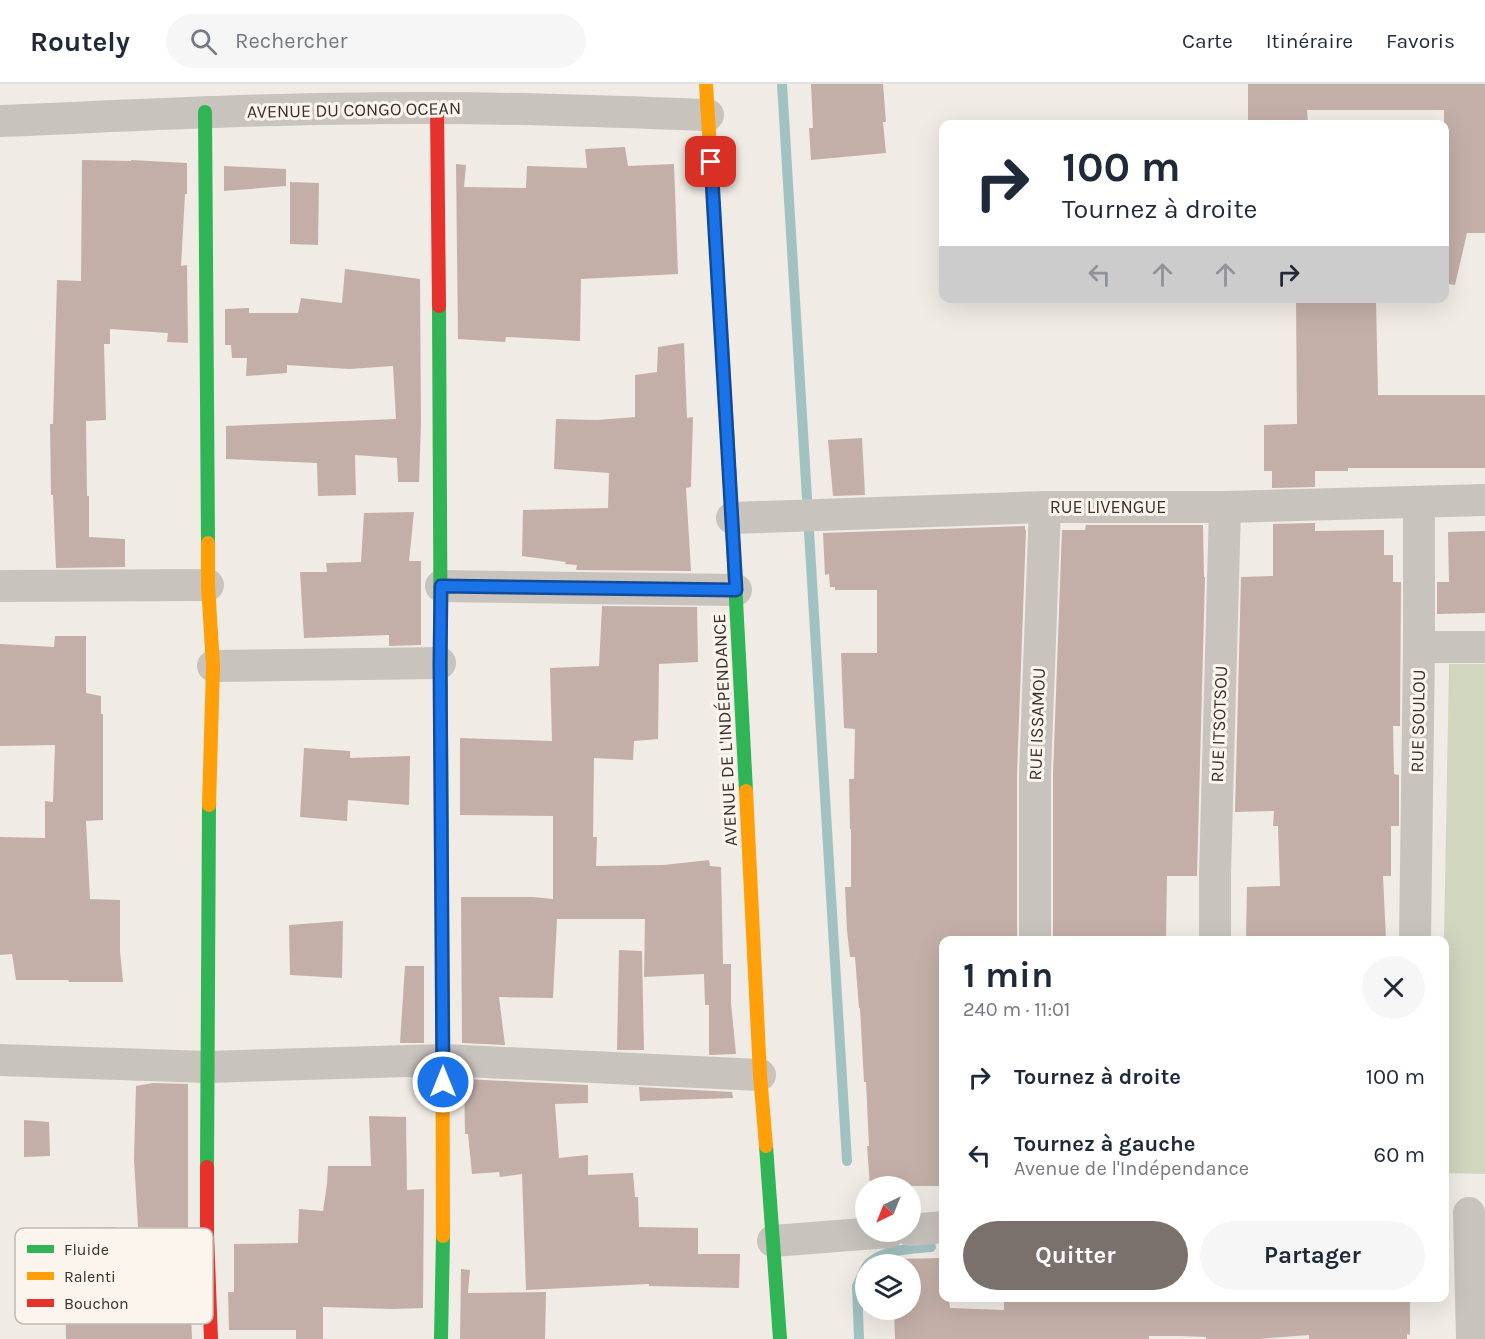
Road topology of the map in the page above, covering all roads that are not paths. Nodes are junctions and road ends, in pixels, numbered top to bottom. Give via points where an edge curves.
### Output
1 (706, 84) edge
2 (355, 96) edge
3 (437, 108) junction
4 (205, 112) junction
5 (708, 115) junction
6 (0, 121) edge
7 (1485, 500) edge
8 (1419, 502) junction
9 (1044, 507) junction
10 (1225, 507) junction
11 (732, 518) junction
12 (208, 585) junction
13 (0, 586) edge
14 (441, 586) junction
15 (736, 590) junction
16 (1419, 647) junction
17 (1485, 647) edge
18 (440, 663) junction
19 (213, 666) junction
20 (1035, 936) edge
21 (1215, 936) edge
22 (1415, 936) edge
23 (0, 1060) edge
24 (443, 1060) junction
25 (207, 1067) junction
26 (760, 1075) junction
27 (1466, 1213) edge
28 (939, 1227) edge
29 (207, 1228) edge
30 (921, 1229) edge
31 (855, 1235) edge
32 (774, 1241) junction
33 (210, 1324) edge
34 (211, 1339) edge
35 (441, 1339) edge
36 (780, 1339) edge
37 (1472, 1339) edge

1 - 5 street, AVENUE DE L'INDÉPENDANCE
2 - 3 street, AVENUE DU CONGO OCEAN
2 - 4 street, AVENUE DU CONGO OCEAN
3 - 5 street, AVENUE DU CONGO OCEAN
3 - 14 street
4 - 6 street, AVENUE DU CONGO OCEAN
4 - 12 street
5 - 11 street, AVENUE DE L'INDÉPENDANCE
7 - 8 street, RUE LIVENGUE
8 - 10 street, RUE LIVENGUE
8 - 16 street, RUE SOULOU
9 - 10 street, RUE LIVENGUE
9 - 11 street, RUE LIVENGUE
9 - 20 street, RUE ISSAMOU via 1035,774
10 - 21 street, RUE ITSOTSOU
11 - 15 street, AVENUE DE L'INDÉPENDANCE
12 - 13 street
12 - 19 street
14 - 15 street
14 - 18 street
15 - 26 street, AVENUE DE L'INDÉPENDANCE
16 - 17 street
16 - 22 street, RUE SOULOU
18 - 19 street
18 - 24 street
19 - 25 street
23 - 25 street
24 - 25 street
24 - 26 street
24 - 35 street
25 - 29 street
26 - 32 street, AVENUE DE L'INDÉPENDANCE
27 - 37 street
28 - 30 street
31 - 32 street
32 - 36 street, AVENUE DE L'INDÉPENDANCE
33 - 34 street

